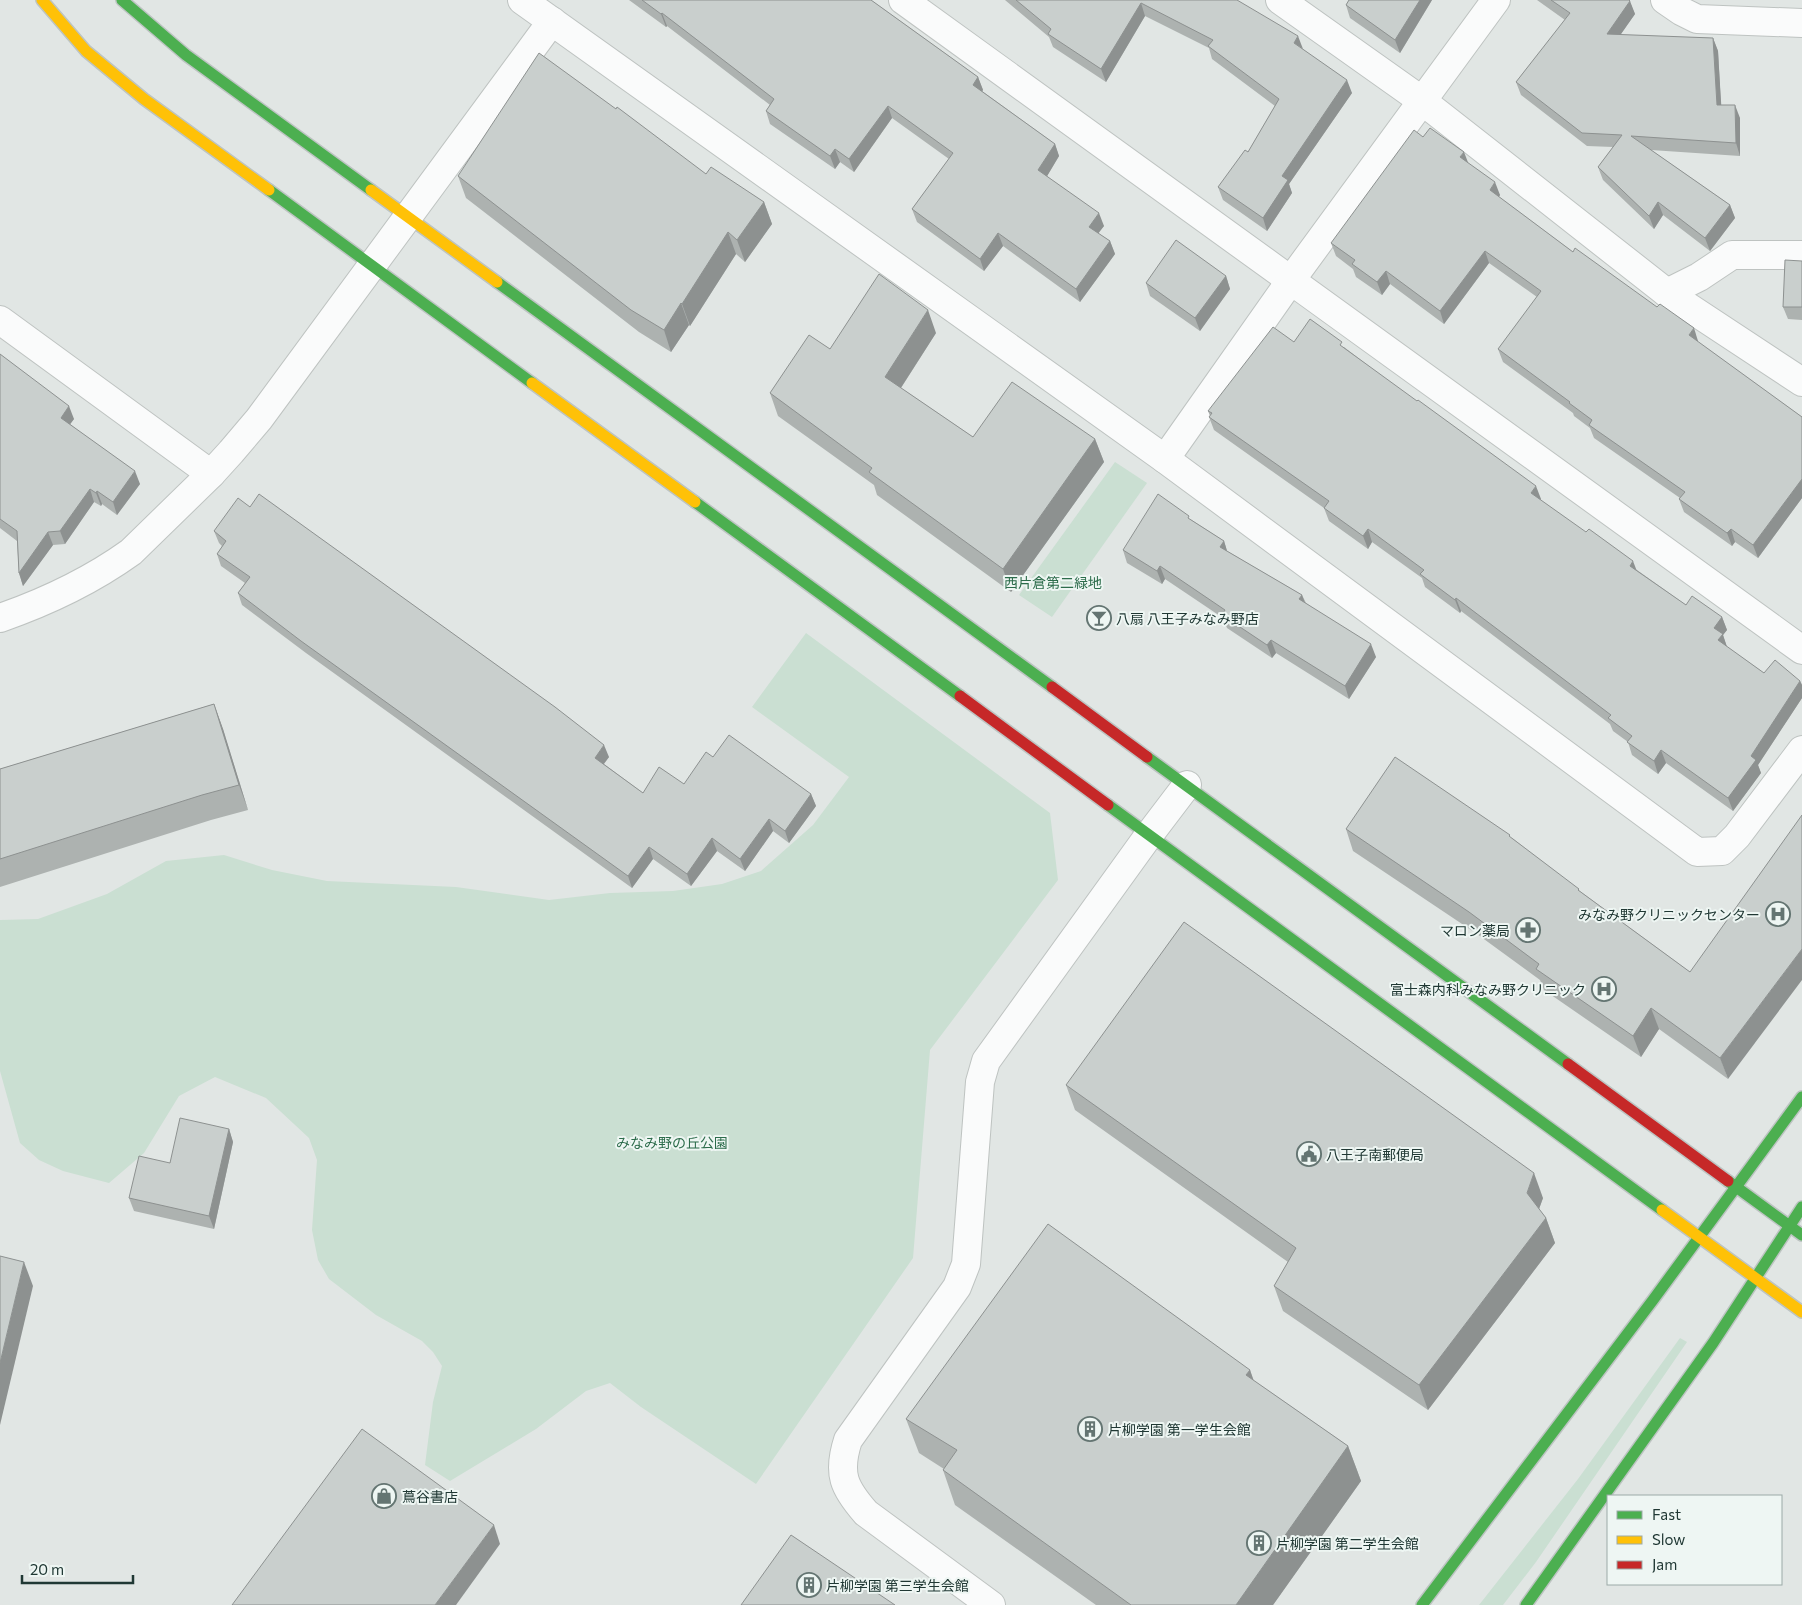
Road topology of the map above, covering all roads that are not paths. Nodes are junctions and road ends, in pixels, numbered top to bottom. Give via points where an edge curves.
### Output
1 (42, 0) edge
2 (122, 0) edge
3 (522, 0) edge
4 (903, 0) edge
5 (1280, 0) edge
6 (1496, 0) edge
7 (1664, 0) edge
8 (1311, 9) edge
9 (552, 21) junction
10 (1802, 23) edge
11 (1421, 100) junction
12 (408, 218) junction
13 (1802, 255) edge
14 (372, 266) junction
15 (1291, 280) junction
16 (1667, 293) junction
17 (0, 320) edge
18 (1802, 382) edge
19 (1165, 459) junction
20 (211, 474) junction
21 (1, 617) edge
22 (1802, 650) edge
23 (1802, 750) edge
24 (1187, 785) junction
25 (1149, 835) junction
26 (1802, 1097) edge
27 (1736, 1187) junction
28 (1802, 1207) edge
29 (1790, 1226) junction
30 (1802, 1235) edge
31 (1699, 1238) junction
32 (1755, 1279) junction
33 (1802, 1312) edge
34 (991, 1605) edge
35 (1422, 1605) edge
36 (1526, 1605) edge

1 - 14 street via 86,51 144,99
2 - 12 street via 186,55
3 - 9 street
4 - 15 street
5 - 8 street
6 - 11 street
7 - 10 street via 1697,20
8 - 11 street
9 - 12 street
9 - 19 street
11 - 15 street
11 - 16 street
12 - 14 street
12 - 24 street
13 - 16 street via 1732,255
14 - 20 street via 259,419
14 - 25 street
15 - 19 street
15 - 22 street
16 - 18 street
17 - 20 street
19 - 23 street via 1697,852 1722,851
20 - 21 street via 136,548 117,562 55,595
24 - 25 street
24 - 27 street
25 - 31 street
25 - 34 street via 986,1061 980,1082 966,1264 962,1276 848,1440 844,1453 843,1480 851,1496 866,1513
26 - 27 street
27 - 29 street
27 - 31 street
28 - 29 street
29 - 30 street
29 - 32 street
31 - 32 street
31 - 35 street
32 - 33 street
32 - 36 street

